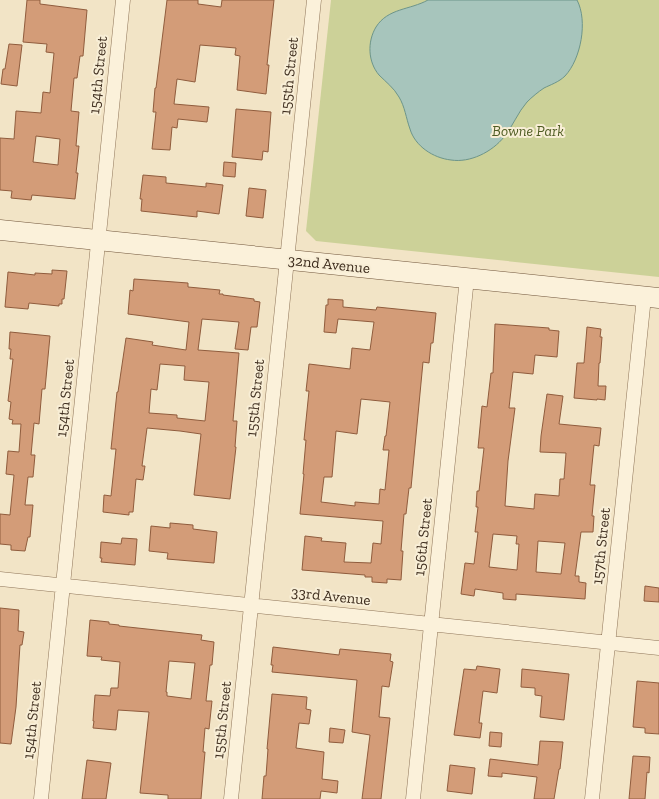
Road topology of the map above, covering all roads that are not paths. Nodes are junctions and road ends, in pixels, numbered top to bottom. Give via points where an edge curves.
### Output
1 (123, 0) edge
2 (314, 0) edge
3 (0, 230) edge
4 (98, 240) junction
5 (287, 259) junction
6 (467, 278) junction
7 (652, 297) edge
8 (0, 578) edge
9 (63, 585) junction
10 (251, 605) junction
11 (431, 624) junction
12 (609, 642) junction
13 (659, 648) edge
14 (41, 799) edge
15 (231, 799) edge
16 (413, 799) edge
17 (592, 799) edge

1 - 4 street, 154th Street
2 - 5 street, 155th Street
3 - 4 street, 32nd Avenue
4 - 5 street, 32nd Avenue
4 - 9 street, 154th Street
5 - 6 street, 32nd Avenue
5 - 10 street, 155th Street
6 - 7 street, 32nd Avenue
6 - 11 street, 156th Street
7 - 12 street, 157th Street
8 - 9 street, 33rd Avenue
9 - 10 street, 33rd Avenue
9 - 14 street, 154th Street
10 - 11 street, 33rd Avenue
10 - 15 street, 155th Street
11 - 12 street, 33rd Avenue
11 - 16 street, 156th Street
12 - 13 street, 33rd Avenue
12 - 17 street, 157th Street

